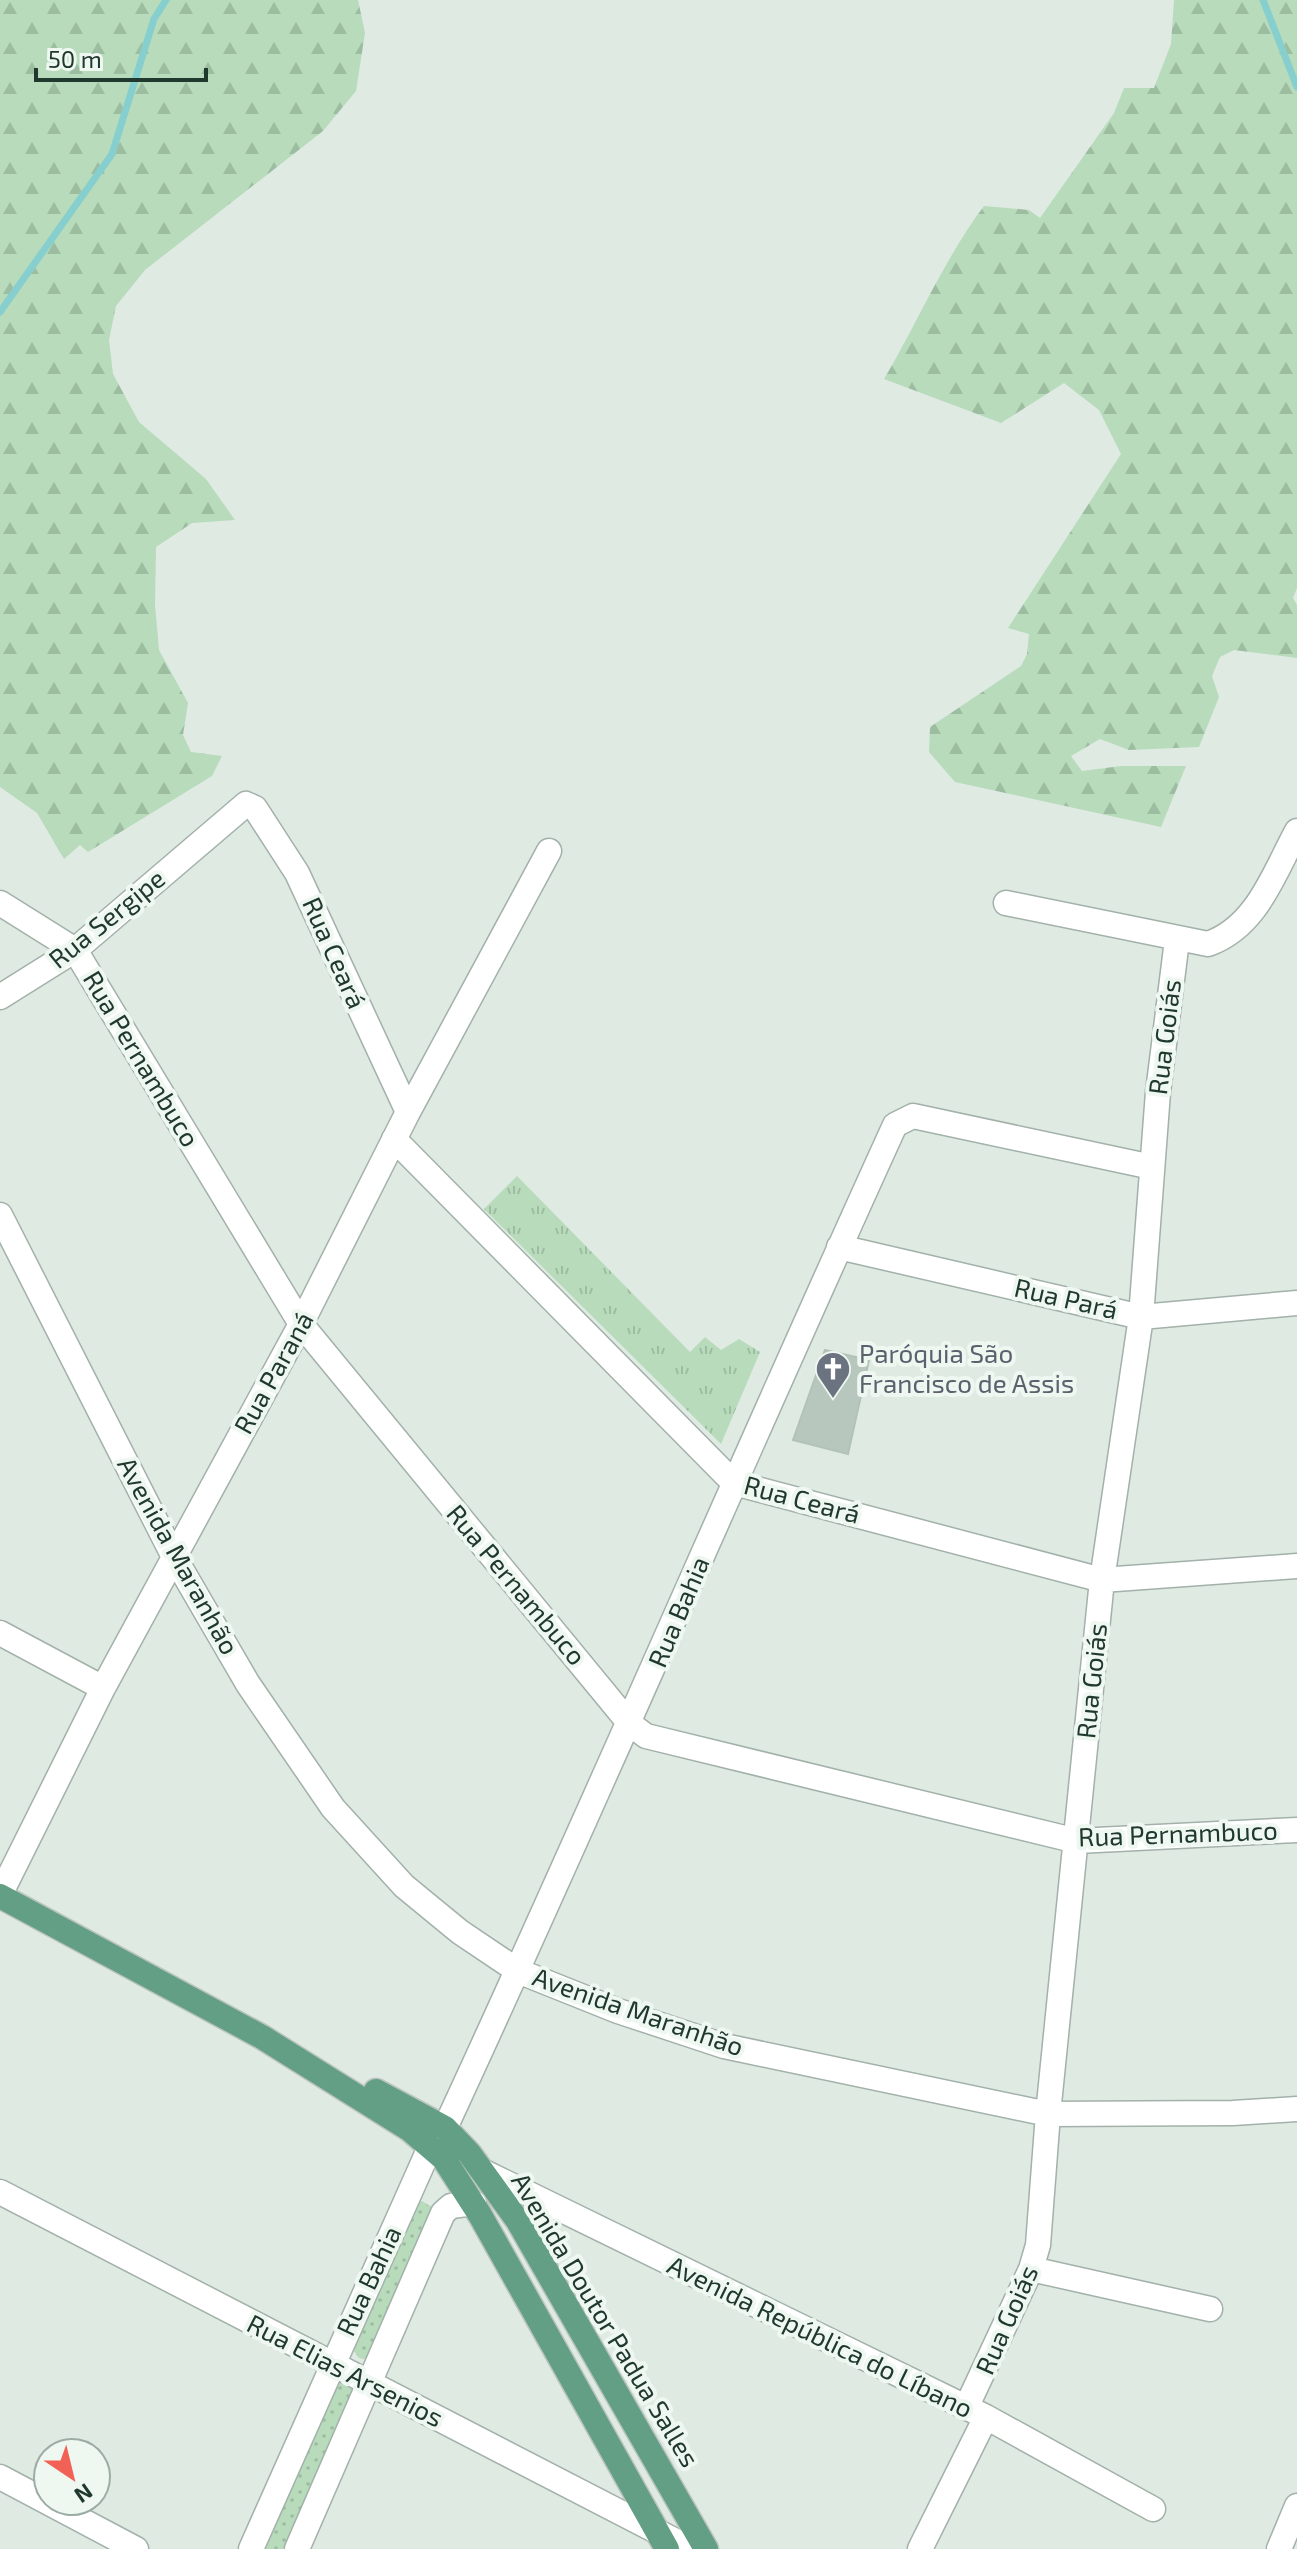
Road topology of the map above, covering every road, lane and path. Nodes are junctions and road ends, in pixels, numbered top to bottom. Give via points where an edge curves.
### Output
1 (246, 804) joint
2 (1297, 831) edge
3 (549, 851) dead end
4 (0, 903) edge
5 (1006, 903) dead end
6 (1177, 940) junction
7 (75, 950) junction
8 (0, 997) edge
9 (408, 1112) junction
10 (394, 1139) junction
11 (1152, 1167) junction
12 (0, 1215) edge
13 (839, 1247) junction
14 (1297, 1303) edge
15 (1141, 1317) junction
16 (301, 1324) junction
17 (734, 1483) junction
18 (173, 1555) junction
19 (1297, 1566) edge
20 (1102, 1580) junction
21 (0, 1633) edge
22 (103, 1688) junction
23 (630, 1724) junction
24 (1297, 1830) edge
25 (1077, 1841) junction
26 (0, 1896) edge
27 (518, 1971) junction
28 (1297, 2109) edge
29 (1048, 2114) junction
30 (438, 2136) junction
31 (484, 2172) junction
32 (0, 2192) edge
33 (409, 2195) junction
34 (474, 2203) junction
35 (443, 2213) junction
36 (1031, 2269) junction
37 (1210, 2309) dead end
38 (331, 2365) junction
39 (372, 2383) junction
40 (976, 2413) junction
41 (0, 2477) edge
42 (1297, 2506) edge
43 (1153, 2509) dead end
44 (662, 2542) edge
45 (136, 2549) edge
46 (251, 2549) edge
47 (297, 2549) edge
48 (691, 2549) edge
49 (706, 2549) edge
50 (920, 2549) edge
51 (1279, 2549) edge

1 - 7 street, Rua Sergipe
1 - 9 street, Rua Ceará via 255,808 297,873
2 - 6 street via 1246,923 1230,937 1208,944
3 - 9 street, Rua Paraná
4 - 7 street, Rua Pernambuco
5 - 6 street
6 - 11 street, Rua Goiás
7 - 8 street, Rua Sergipe
7 - 16 street, Rua Pernambuco
9 - 10 street, Rua Paraná
10 - 16 street, Rua Paraná
10 - 17 street, Rua Ceará
11 - 13 street, Rua Bahia via 913,1116 895,1125
11 - 15 street, Rua Goiás
12 - 18 street, Avenida Maranhão
13 - 15 street, Rua Pará
13 - 17 street, Rua Bahia
14 - 15 street, Rua Pará
15 - 20 street, Rua Goiás
16 - 18 street, Rua Paraná
16 - 23 street, Rua Pernambuco
17 - 20 street, Rua Ceará
17 - 23 street, Rua Bahia
18 - 22 street, Rua Paraná
18 - 27 street, Avenida Maranhão via 248,1684 333,1808 404,1886
19 - 20 street, Rua Ceará
20 - 25 street, Rua Goiás
21 - 22 street
22 - 26 street, Rua Paraná
23 - 25 street, Rua Pernambuco via 646,1736
23 - 27 street, Rua Bahia
24 - 25 street, Rua Pernambuco
25 - 29 street, Rua Goiás
26 - 30 main road
27 - 29 street, Avenida Maranhão via 724,2046
27 - 30 street, Rua Bahia
28 - 29 street, Avenida Maranhão
29 - 36 street, Rua Goiás via 1038,2245
30 - 31 main road, Avenida Doutor Padua Salles
30 - 33 street, Rua Bahia
30 - 34 main road, Avenida Doutor Padua Salles
31 - 40 street, Avenida República do Líbano
31 - 49 main road, Avenida Doutor Padua Salles via 518,2221
32 - 38 street, Rua Elias Arsenios
33 - 35 street via 429,2193
33 - 38 street, Rua Bahia
34 - 35 street via 451,2206
34 - 44 main road, Avenida Doutor Padua Salles
35 - 39 street, Rua Bahia
36 - 37 street
36 - 40 street, Rua Goiás
38 - 39 street, Rua Elias Arsenios
38 - 46 street, Rua Bahia
39 - 44 street, Rua Elias Arsenios
39 - 47 street, Rua Bahia
40 - 43 street, Avenida República do Líbano
40 - 50 street, Rua Goiás
41 - 45 street
42 - 51 street
44 - 48 street, Rua Elias Arsenios

